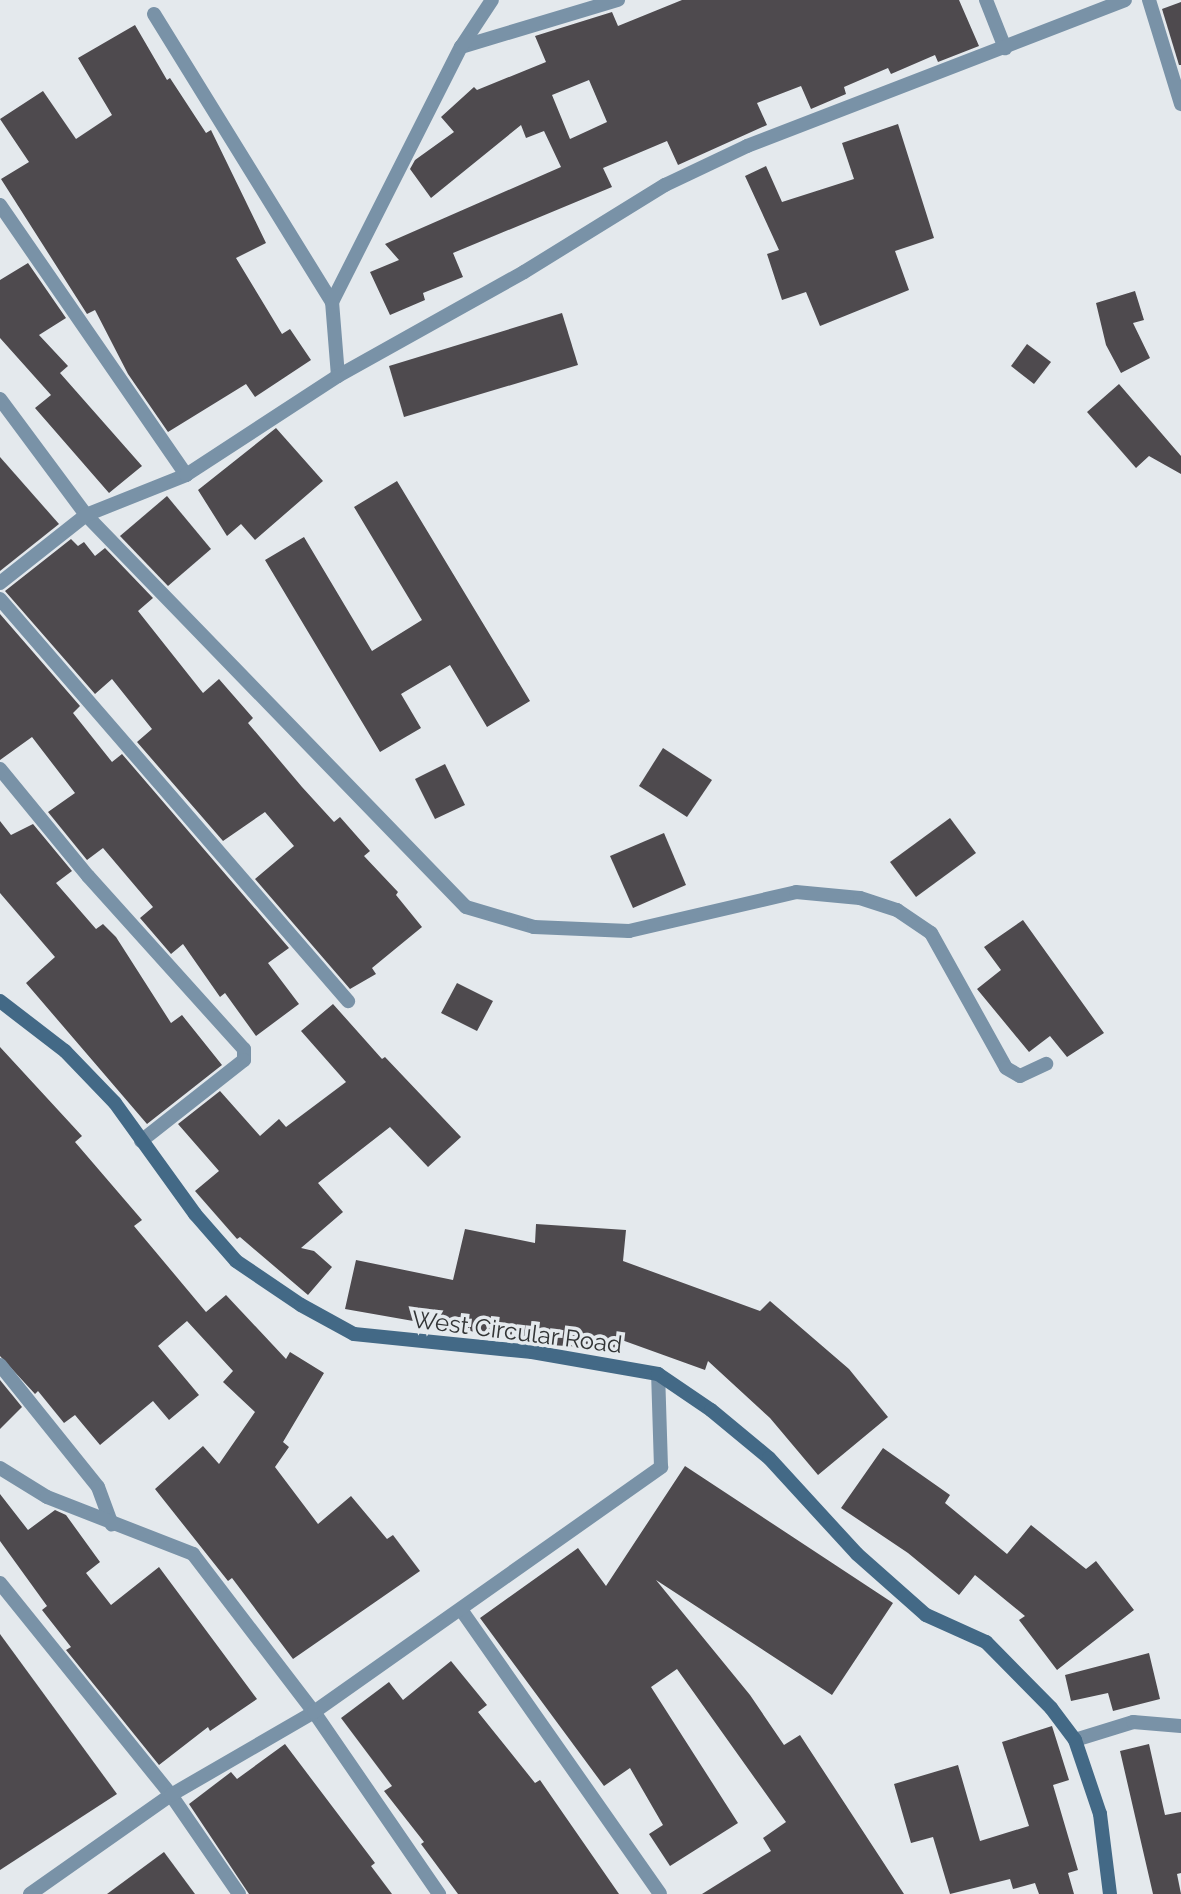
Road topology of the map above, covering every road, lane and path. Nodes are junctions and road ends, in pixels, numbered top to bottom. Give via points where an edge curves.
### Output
1 (492, 0) edge
2 (618, 0) edge
3 (986, 0) edge
4 (1125, 0) edge
5 (1149, 0) edge
6 (154, 13) dead end
7 (461, 47) junction
8 (1005, 48) junction
9 (1181, 104) edge
10 (0, 205) edge
11 (332, 302) junction
12 (338, 376) junction
13 (0, 399) edge
14 (186, 475) junction
15 (86, 515) junction
16 (0, 583) edge
17 (0, 598) edge
18 (0, 769) edge
19 (0, 1001) edge
20 (348, 1001) dead end
21 (1046, 1064) dead end
22 (141, 1142) junction
23 (0, 1365) edge
24 (657, 1374) junction
25 (0, 1468) edge
26 (112, 1525) junction
27 (0, 1583) edge
28 (462, 1611) junction
29 (314, 1712) junction
30 (1181, 1726) edge
31 (1075, 1740) junction
32 (171, 1795) junction
33 (30, 1894) edge
34 (239, 1894) edge
35 (439, 1894) edge
36 (660, 1894) edge
37 (1110, 1894) edge

1 - 7 street
2 - 7 street
3 - 8 street
4 - 8 street
5 - 9 street
6 - 11 street
7 - 11 street
8 - 12 street via 747,146 665,185 524,272
10 - 14 street
11 - 12 street
12 - 14 street
13 - 15 street
14 - 15 street
15 - 16 street
15 - 21 street via 466,907 534,927 629,932 796,892 860,898 897,909 931,933 1006,1068 1020,1076
17 - 20 street
18 - 22 street via 88,876 244,1049 244,1060
19 - 22 street, West Circular Road via 65,1051 115,1103
22 - 24 street, West Circular Road via 236,1261 354,1334 532,1352
23 - 26 street via 98,1487
24 - 28 street via 661,1466
24 - 31 street, West Circular Road via 711,1410 769,1458 857,1554 926,1615 986,1642 1051,1708
25 - 26 street via 47,1497
26 - 29 street via 192,1553
27 - 32 street
28 - 29 street
28 - 36 street
29 - 32 street
29 - 35 street
30 - 31 street via 1133,1722
31 - 37 street, West Circular Road via 1100,1814
32 - 33 street
32 - 34 street

